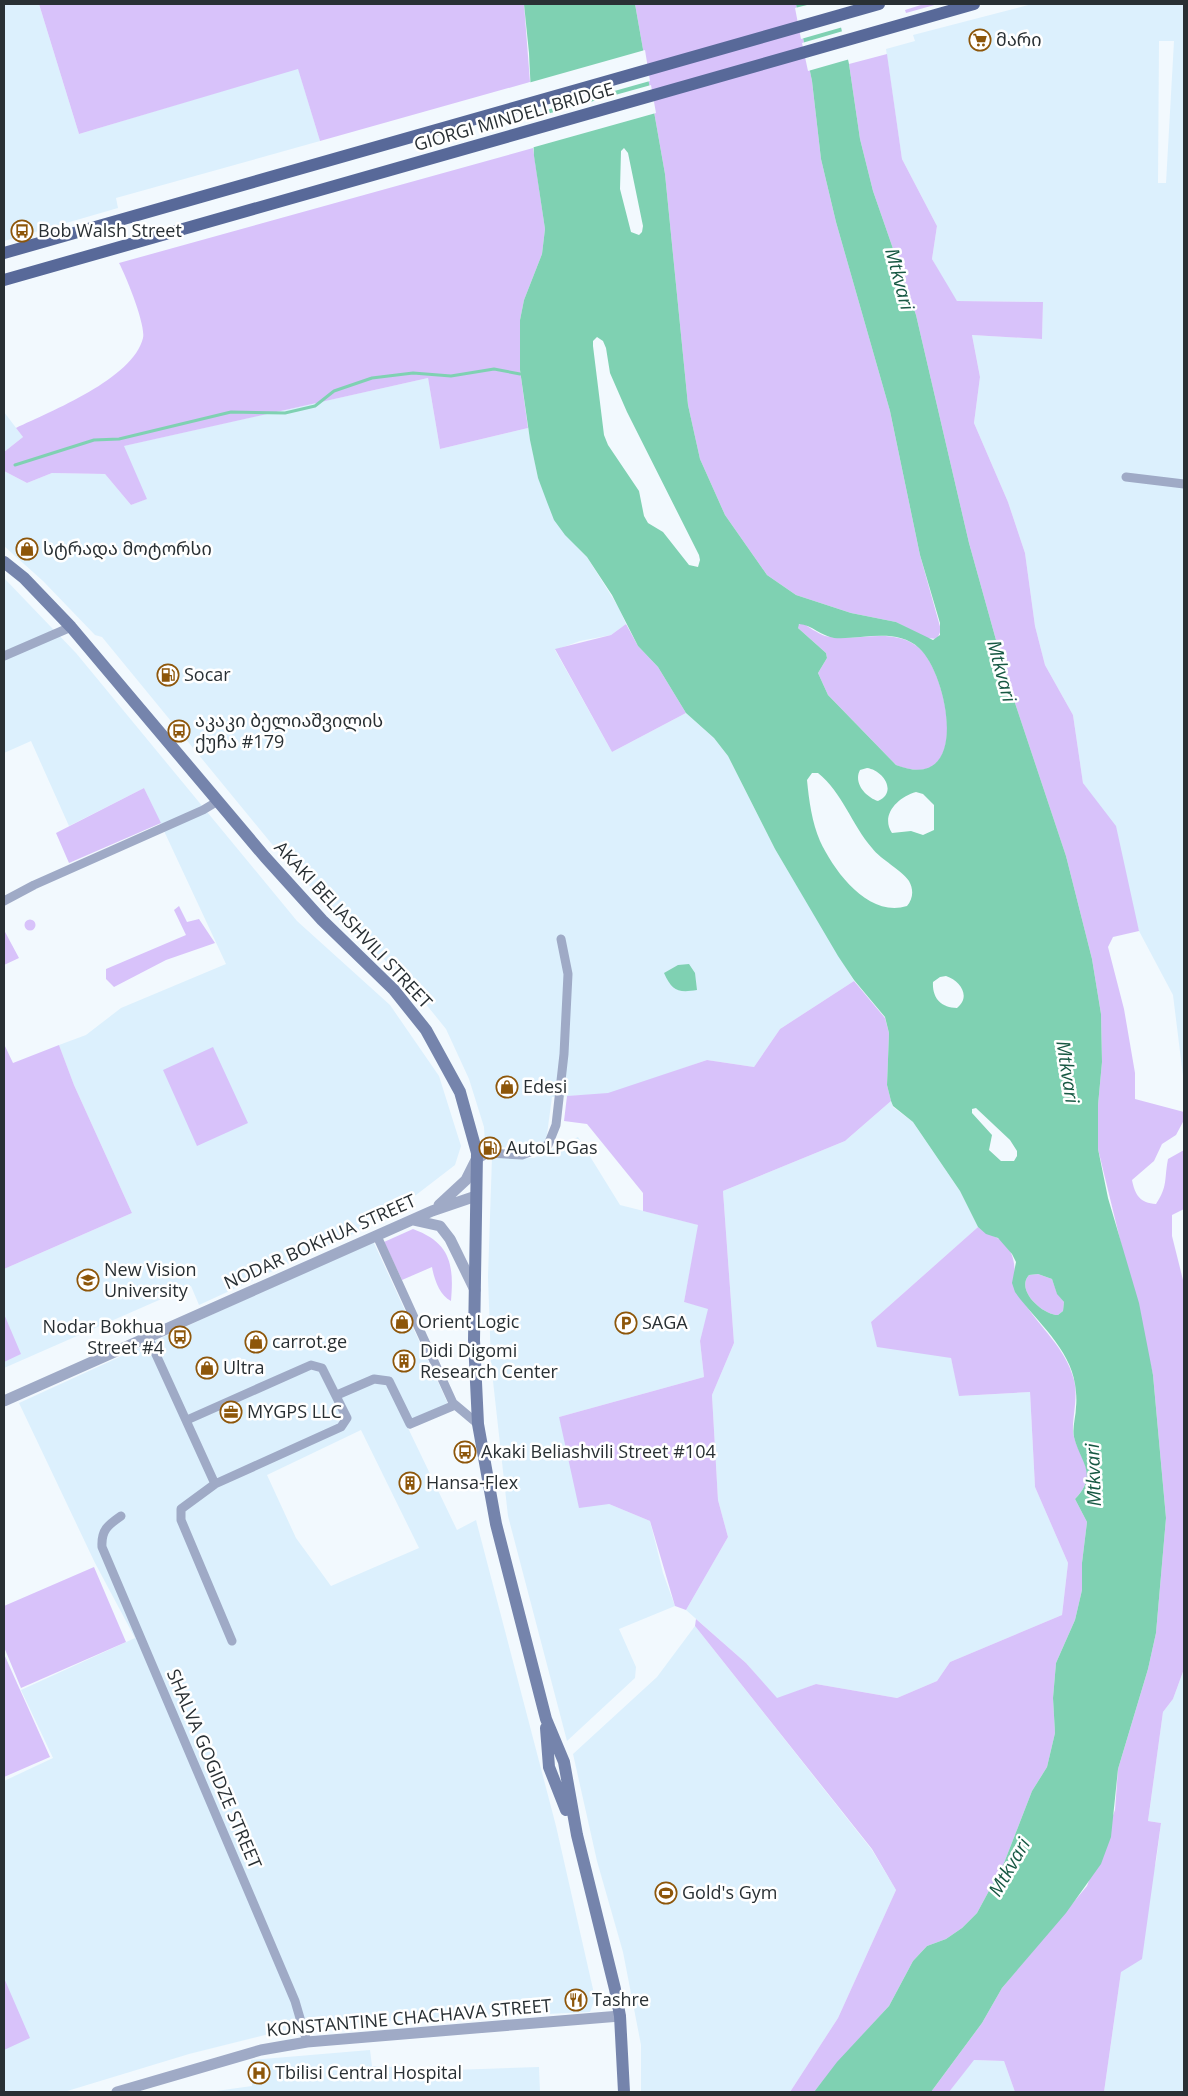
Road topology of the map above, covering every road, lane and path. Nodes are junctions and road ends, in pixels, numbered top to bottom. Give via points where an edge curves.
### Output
1 (879, 4) edge
2 (974, 4) edge
3 (4, 253) edge
4 (4, 280) edge
5 (1126, 477) dead end
6 (1184, 484) edge
7 (4, 562) edge
8 (71, 627) junction
9 (4, 656) edge
10 (218, 801) junction
11 (4, 901) edge
12 (561, 939) dead end
13 (476, 1160) junction
14 (476, 1196) junction
15 (432, 1211) junction
16 (413, 1220) junction
17 (378, 1236) junction
18 (475, 1290) junction
19 (148, 1337) junction
20 (337, 1395) junction
21 (4, 1400) edge
22 (454, 1405) junction
23 (188, 1420) junction
24 (478, 1424) junction
25 (215, 1484) junction
26 (121, 1516) dead end
27 (232, 1641) dead end
28 (546, 1719) junction
29 (564, 1762) junction
30 (549, 1767) junction
31 (577, 1835) junction
32 (620, 2016) junction
33 (307, 2042) junction
34 (117, 2092) edge
35 (624, 2092) edge

1 - 3 main road, GIORGI MINDELI BRIDGE
2 - 4 main road, GIORGI MINDELI BRIDGE
5 - 6 street
7 - 8 main road, AKAKI BELIASHVILI STREET
8 - 9 street
8 - 10 main road, AKAKI BELIASHVILI STREET
10 - 11 street
10 - 13 main road, AKAKI BELIASHVILI STREET via 322,920 394,990 426,1030 460,1092
12 - 13 street via 568,974 564,1054 556,1125 548,1146 522,1155 488,1153
13 - 14 main road, AKAKI BELIASHVILI STREET
13 - 15 street via 466,1180
14 - 15 street
14 - 18 main road, AKAKI BELIASHVILI STREET
15 - 16 street, NODAR BOKHUA STREET
16 - 17 street, NODAR BOKHUA STREET
16 - 18 street via 440,1226 450,1239
17 - 19 street, NODAR BOKHUA STREET
17 - 22 street
18 - 24 main road, AKAKI BELIASHVILI STREET
19 - 21 street, NODAR BOKHUA STREET
19 - 23 street
20 - 22 street via 374,1379 389,1381 410,1424
20 - 23 street via 322,1368 311,1366
20 - 25 street via 347,1418 344,1425
22 - 24 street
23 - 25 street
24 - 28 main road, AKAKI BELIASHVILI STREET via 496,1524
25 - 27 street via 181,1509 181,1520
26 - 33 street, SHALVA GOGIDZE STREET via 105,1527 101,1536 102,1546 295,2001
28 - 29 main road, AKAKI BELIASHVILI STREET
28 - 30 main road, AKAKI BELIASHVILI STREET
29 - 30 street
29 - 31 main road, AKAKI BELIASHVILI STREET
30 - 31 main road, AKAKI BELIASHVILI STREET
31 - 32 main road, AKAKI BELIASHVILI STREET
32 - 33 street, KONSTANTINE CHACHAVA STREET
32 - 35 main road, AKAKI BELIASHVILI STREET
33 - 34 street, KONSTANTINE CHACHAVA STREET via 261,2050

